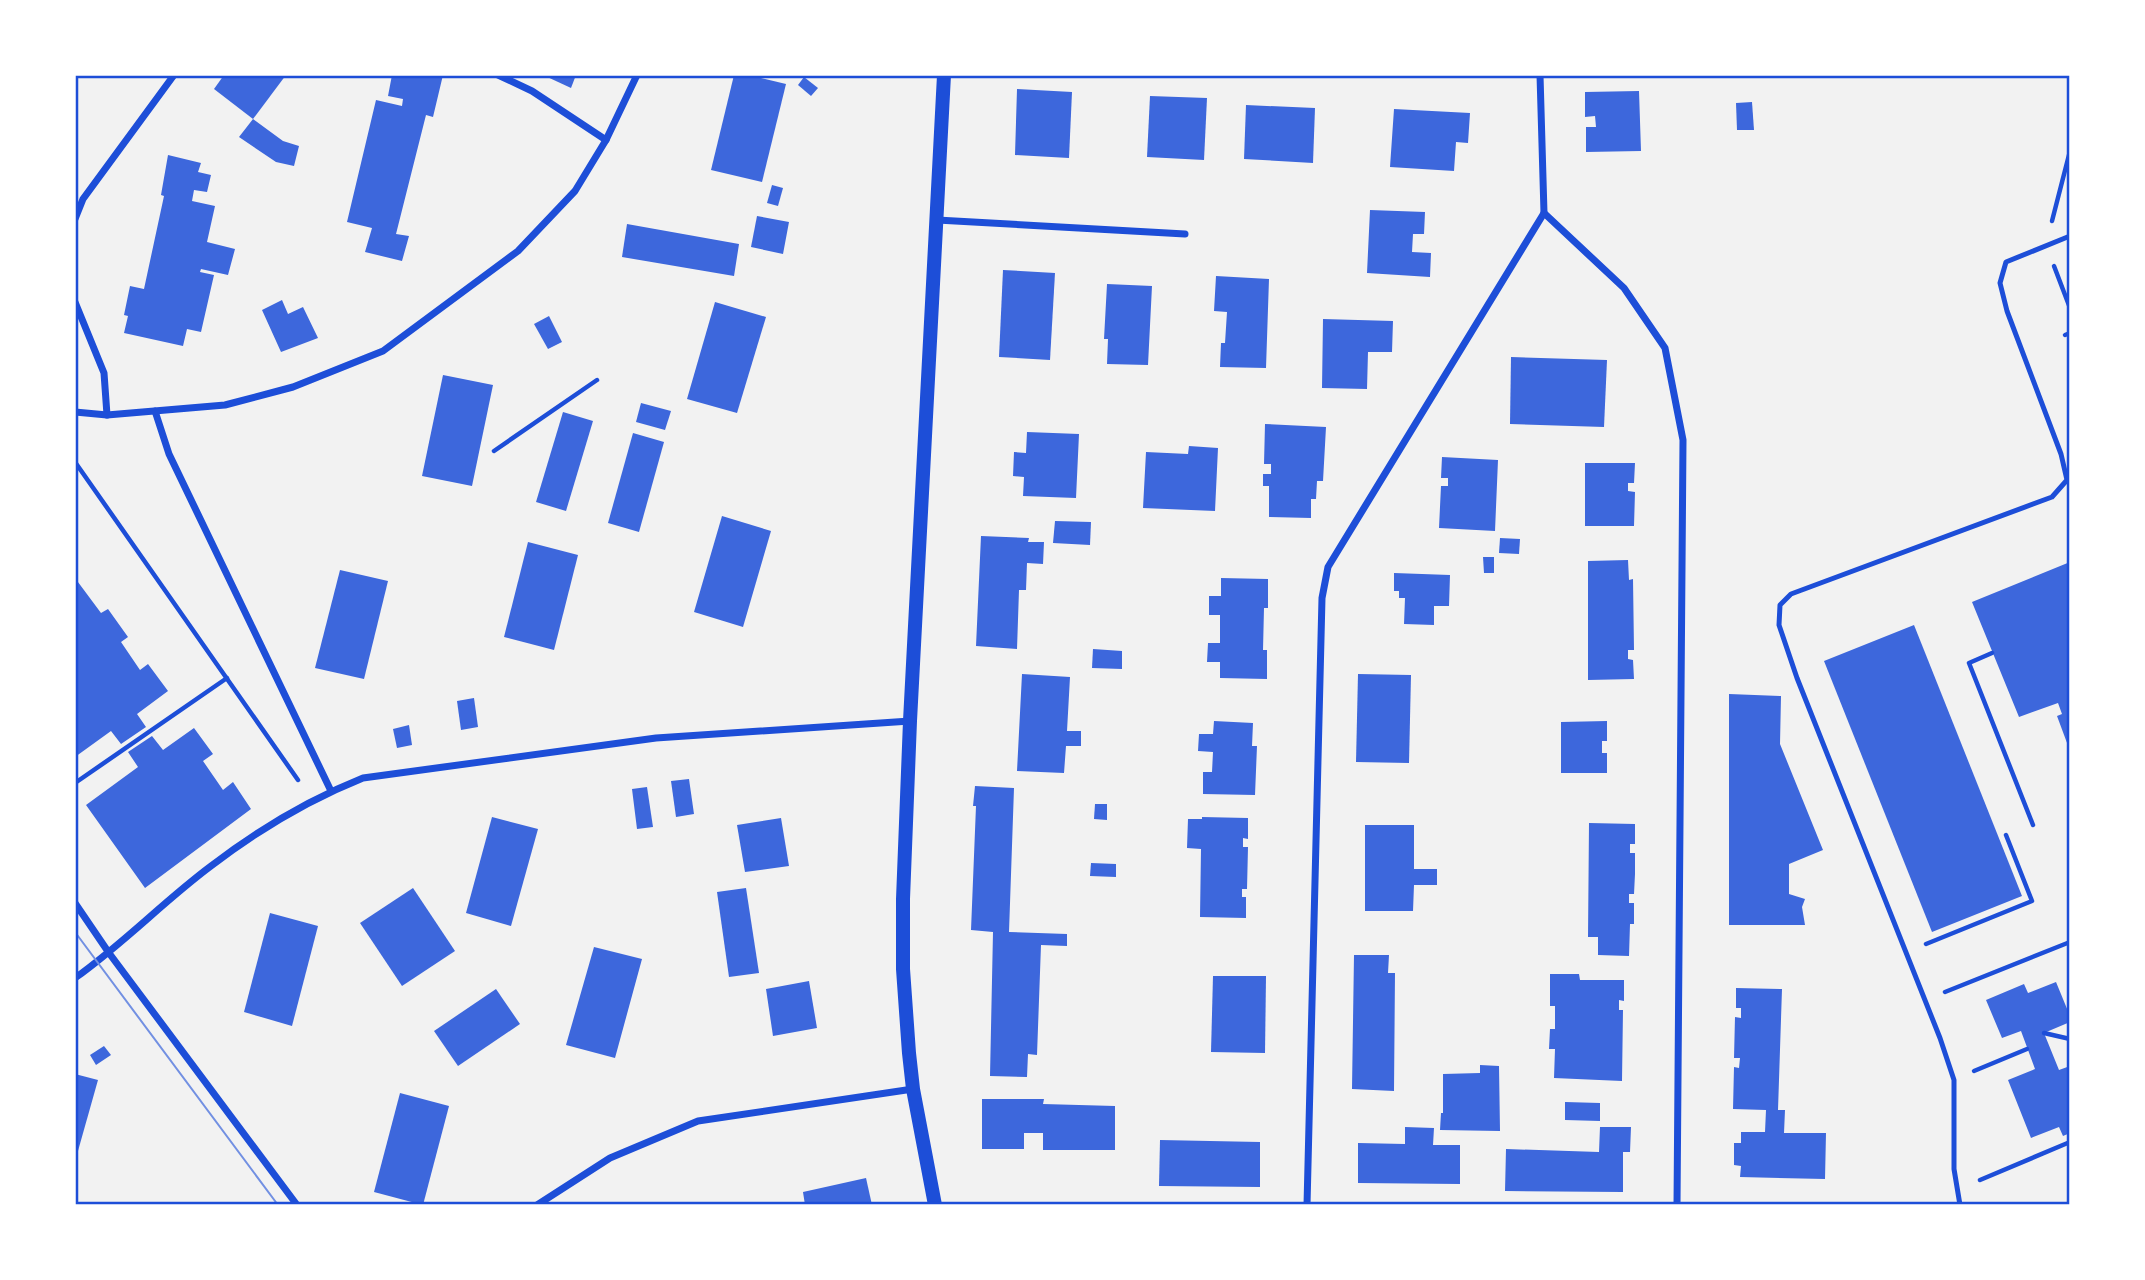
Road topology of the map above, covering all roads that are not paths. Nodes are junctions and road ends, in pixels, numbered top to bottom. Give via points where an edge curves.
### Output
1 (174, 75) edge
2 (498, 75) edge
3 (637, 75) edge
4 (944, 75) edge
5 (1540, 75) edge
6 (606, 140) junction
7 (1544, 213) junction
8 (75, 219) edge
9 (936, 220) junction
10 (1185, 234) dead end
11 (2070, 236) edge
12 (75, 302) edge
13 (155, 411) junction
14 (75, 412) edge
15 (107, 415) junction
16 (910, 721) junction
17 (331, 791) junction
18 (75, 903) edge
19 (109, 953) junction
20 (75, 978) edge
21 (913, 1089) junction
22 (297, 1205) edge
23 (537, 1205) edge
24 (935, 1205) edge
25 (1307, 1205) edge
26 (1677, 1205) edge
27 (1960, 1205) edge

1 - 8 street via 83,199
2 - 6 street via 532,91
3 - 6 street
4 - 9 main road
5 - 7 street
6 - 13 street via 575,191 518,251 383,351 293,387 225,405
7 - 25 street via 1328,567 1322,598
7 - 26 street via 1625,288 1665,348 1684,440
9 - 10 street
9 - 16 main road
11 - 27 lane via 2006,262 2000,284 2062,454 2067,480 2052,497 1791,594 1780,605 1779,625 1797,678 1954,1080 1954,1169
12 - 15 street via 104,373
13 - 15 street
13 - 17 street via 169,454
14 - 15 street
16 - 17 street via 656,738 363,778
16 - 21 main road via 903,969
17 - 19 street via 263,829 210,867
18 - 19 street
19 - 20 street
19 - 22 street
21 - 23 street via 698,1121 610,1158
21 - 24 main road

